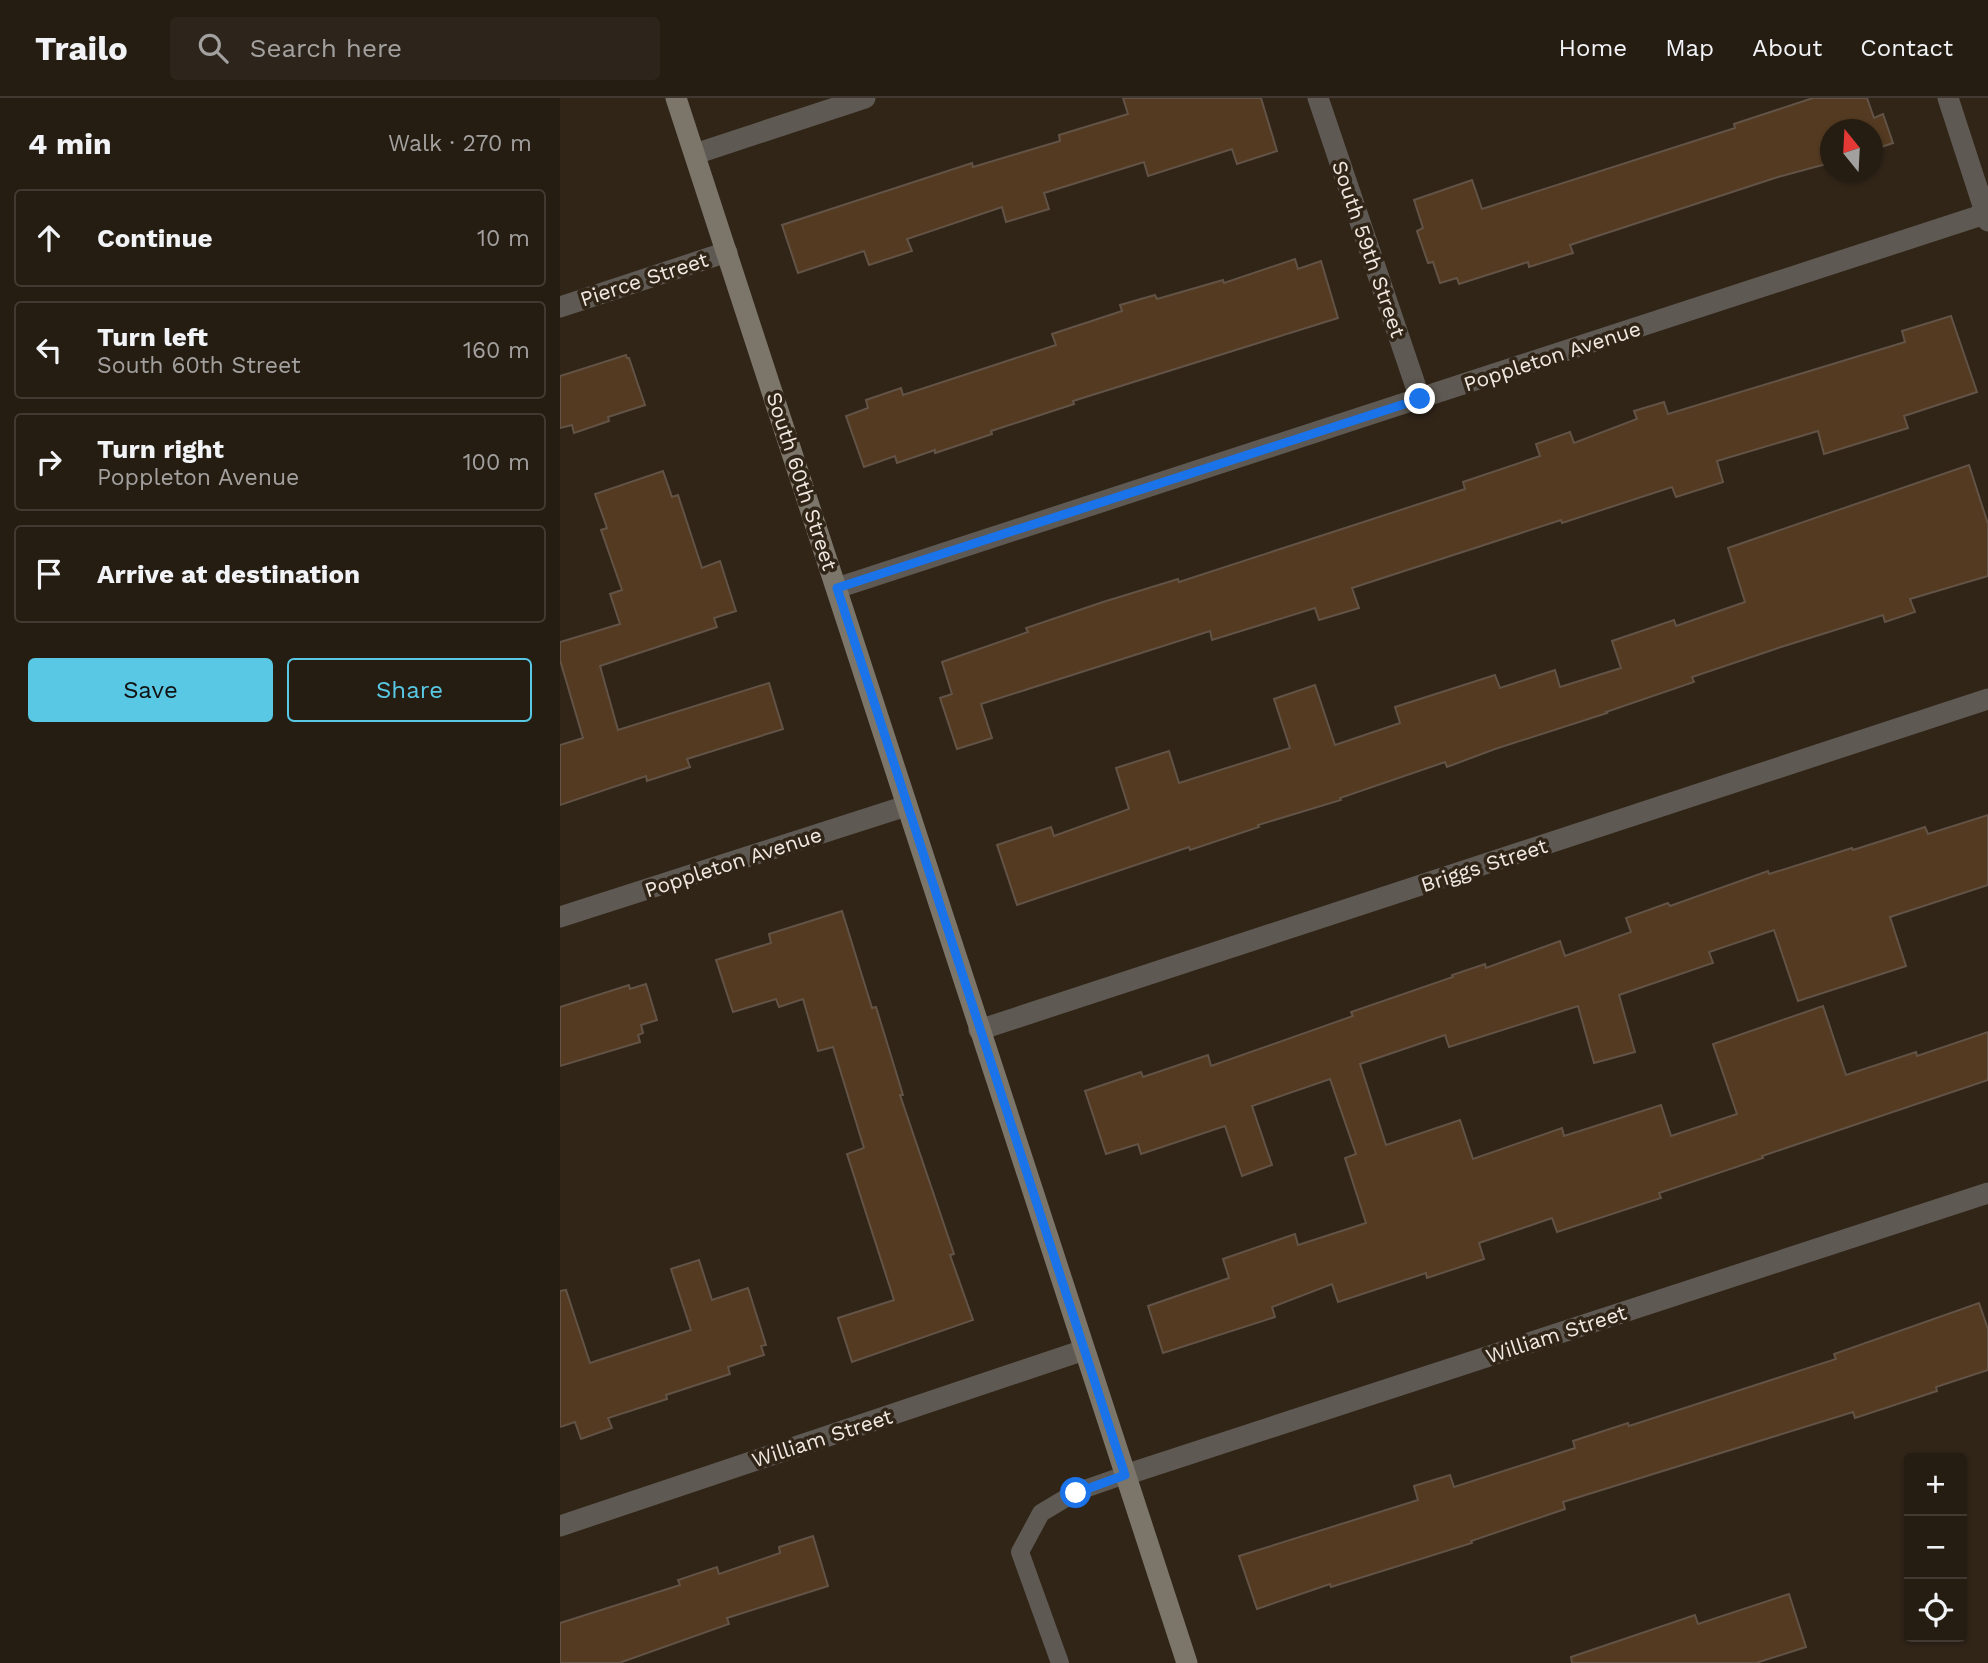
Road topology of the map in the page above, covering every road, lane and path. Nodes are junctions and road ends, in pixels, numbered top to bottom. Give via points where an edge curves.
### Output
1 (676, 98) edge
2 (865, 98) edge
3 (1318, 98) edge
4 (1948, 98) edge
5 (695, 154) junction
6 (1987, 216) edge
7 (727, 252) junction
8 (560, 307) edge
9 (1420, 399) junction
10 (837, 588) junction
11 (1988, 699) edge
12 (906, 806) junction
13 (560, 917) edge
14 (979, 1030) junction
15 (1988, 1193) edge
16 (1084, 1350) junction
17 (1125, 1475) junction
18 (560, 1526) edge
19 (1060, 1663) edge
20 (1187, 1663) edge

1 - 5 main road, South 60th Street
2 - 5 street
3 - 9 street, South 59th Street
4 - 6 street
5 - 7 main road, South 60th Street
6 - 9 street, Poppleton Avenue
7 - 8 street, Pierce Street
7 - 10 main road, South 60th Street
9 - 10 street, Poppleton Avenue
10 - 12 main road, South 60th Street
11 - 14 street, Briggs Street
12 - 13 street, Poppleton Avenue
12 - 14 main road, South 60th Street
14 - 16 main road, South 60th Street
15 - 17 street, William Street
16 - 17 main road, South 60th Street
16 - 18 street, William Street
17 - 19 lane via 1076,1493 1041,1513 1020,1552
17 - 20 main road, South 60th Street

